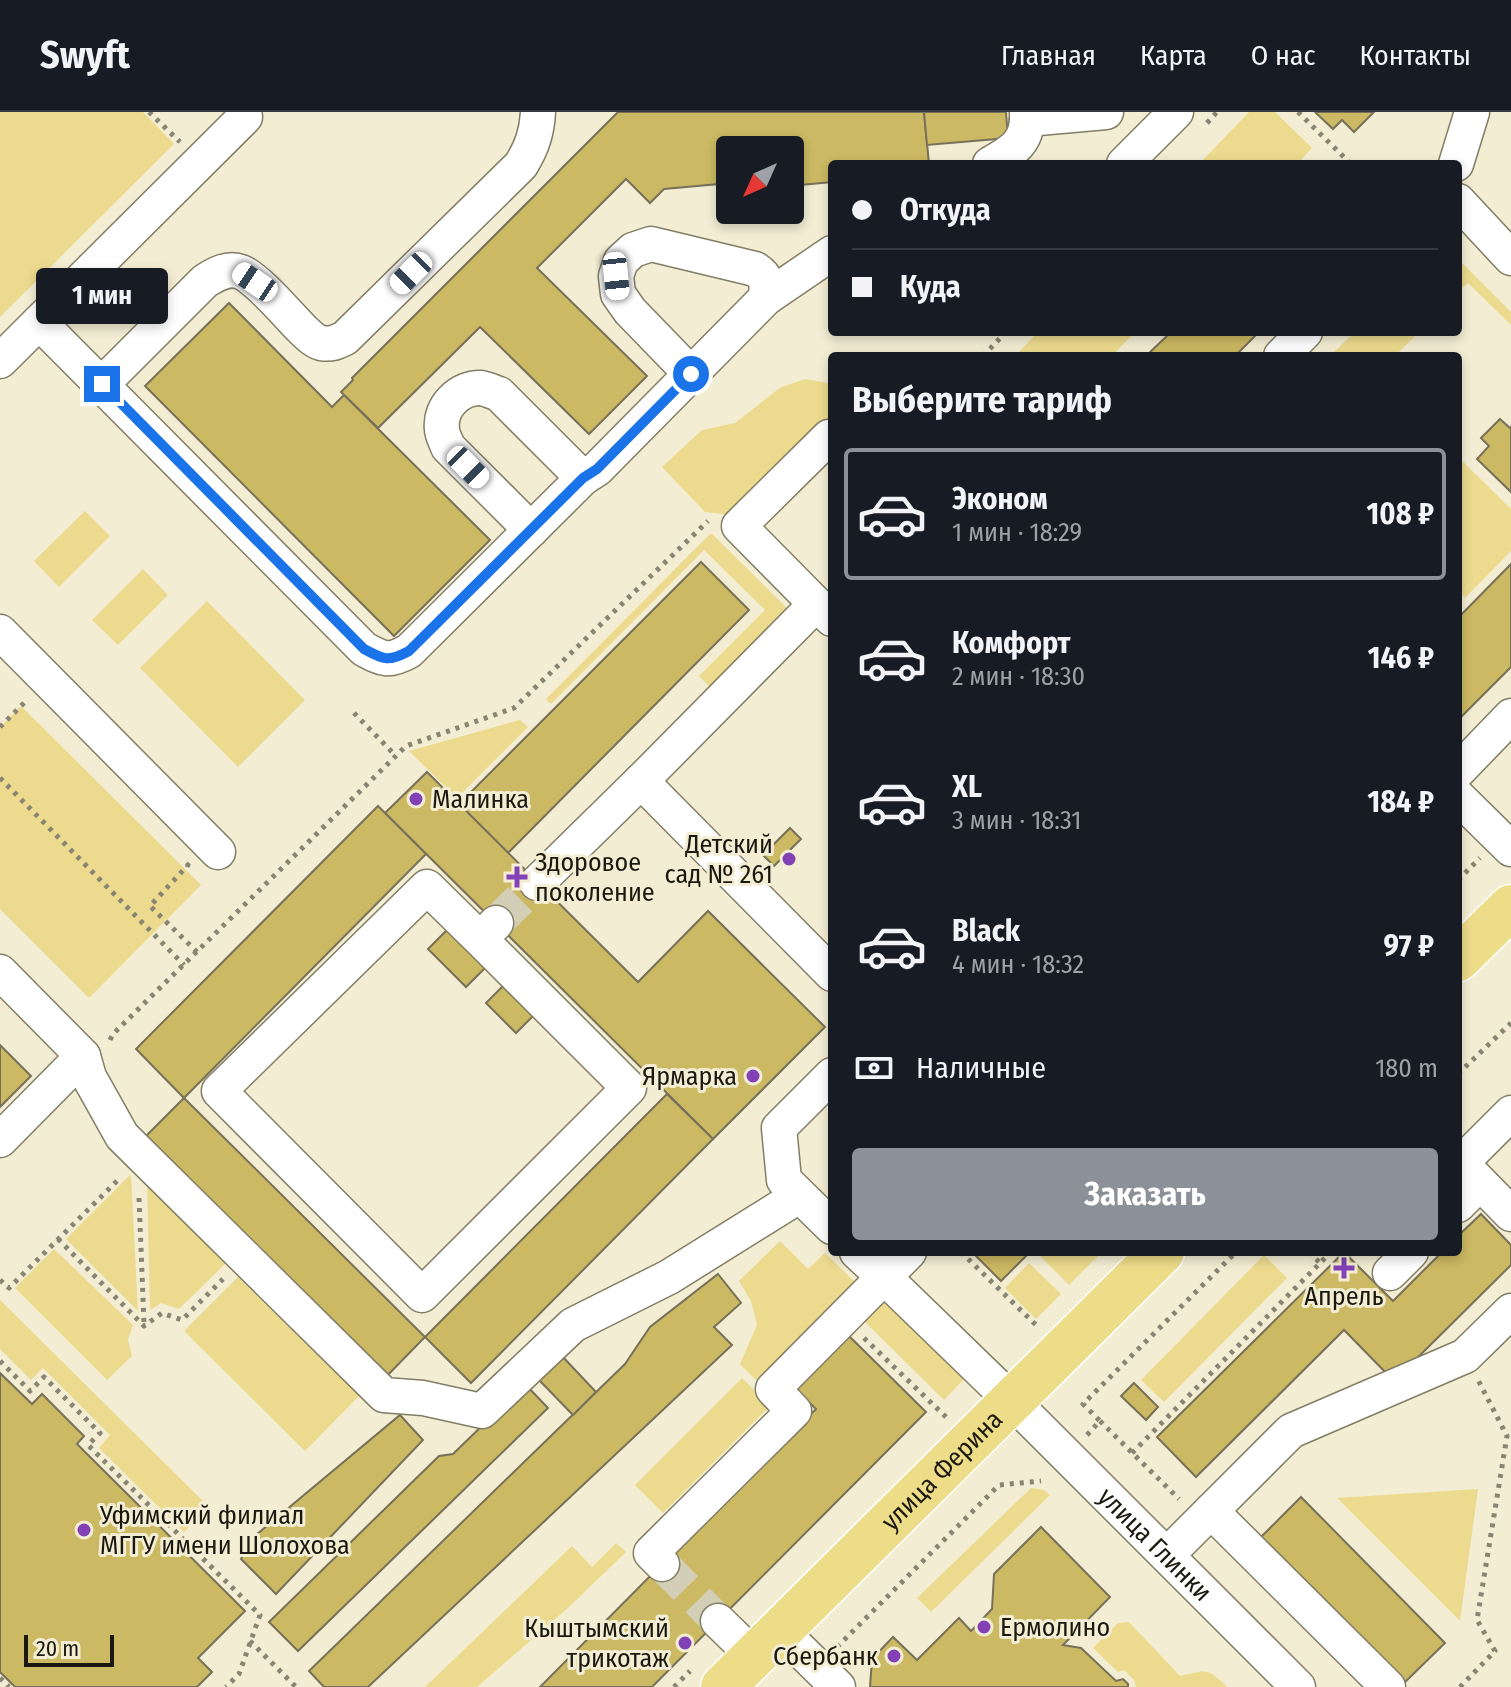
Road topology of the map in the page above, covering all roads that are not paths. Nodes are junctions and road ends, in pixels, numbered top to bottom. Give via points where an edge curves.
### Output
1 (538, 112) edge
2 (1176, 112) edge
3 (1472, 112) edge
4 (1027, 116) edge
5 (225, 118) edge
6 (1121, 131) edge
7 (997, 160) edge
8 (1457, 160) edge
9 (1462, 205) edge
10 (1511, 258) edge
11 (827, 262) edge
12 (766, 298) junction
13 (39, 322) junction
14 (1301, 336) edge
15 (1285, 352) edge
16 (0, 361) edge
17 (691, 374) junction
18 (102, 384) junction
19 (828, 438) edge
20 (583, 478) junction
21 (531, 530) junction
22 (824, 611) edge
23 (9, 662) edge
24 (1511, 716) edge
25 (1462, 767) edge
26 (641, 781) junction
27 (1462, 801) edge
28 (1511, 849) edge
29 (218, 852) dead end
30 (537, 883) tunnel mouth
31 (1511, 907) edge
32 (488, 931) joint
33 (1462, 955) edge
34 (828, 970) edge
35 (0, 972) edge
36 (86, 1066) junction
37 (828, 1079) edge
38 (1511, 1113) edge
39 (0, 1140) edge
40 (1464, 1178) edge
41 (796, 1192) junction
42 (1511, 1214) edge
43 (828, 1223) edge
44 (861, 1256) edge
45 (905, 1256) edge
46 (1158, 1256) edge
47 (884, 1277) junction
48 (1511, 1311) edge
49 (1012, 1401) junction
50 (1206, 1516) junction
51 (1167, 1555) junction
52 (662, 1564) dead end
53 (718, 1621) tunnel mouth
54 (767, 1643) junction
55 (828, 1677) edge
56 (723, 1687) edge
57 (1298, 1687) edge
58 (1388, 1687) edge

1 - 18 street via 537,129 521,165 345,338 319,343 255,282 240,272 216,273
2 - 6 street
3 - 8 street
4 - 6 street
4 - 7 street via 1022,140
5 - 13 street
9 - 10 street
11 - 12 street
12 - 17 street
12 - 17 street via 768,283 755,269 651,244 621,261 618,294
13 - 16 street
13 - 18 street
14 - 15 street
17 - 20 street
18 - 21 street via 364,649 381,659 409,651
19 - 22 street via 739,526
20 - 21 street
20 - 21 street via 499,394 472,388 452,399 442,420 448,447
22 - 26 street
23 - 29 street
24 - 25 street
26 - 30 street
26 - 34 street
27 - 28 street
31 - 33 main road
32 - 32 street via 629,1088 422,1295 219,1091 427,887
35 - 36 street
36 - 39 street
36 - 41 street via 122,1136 384,1395 482,1411 573,1325 669,1277 786,1204
37 - 41 street via 779,1128 784,1180
38 - 40 street
40 - 42 street
41 - 43 street
44 - 47 street, улица Глинки
45 - 47 street
46 - 49 main road, улица Ферина
47 - 49 street, улица Глинки
47 - 52 street via 773,1389 794,1411 651,1553
48 - 50 street via 1465,1356 1291,1431
49 - 51 street, улица Глинки
49 - 54 main road, улица Ферина
50 - 51 street
50 - 58 street
51 - 57 street, улица Глинки
53 - 54 street
54 - 55 street
54 - 56 main road, улица Ферина

